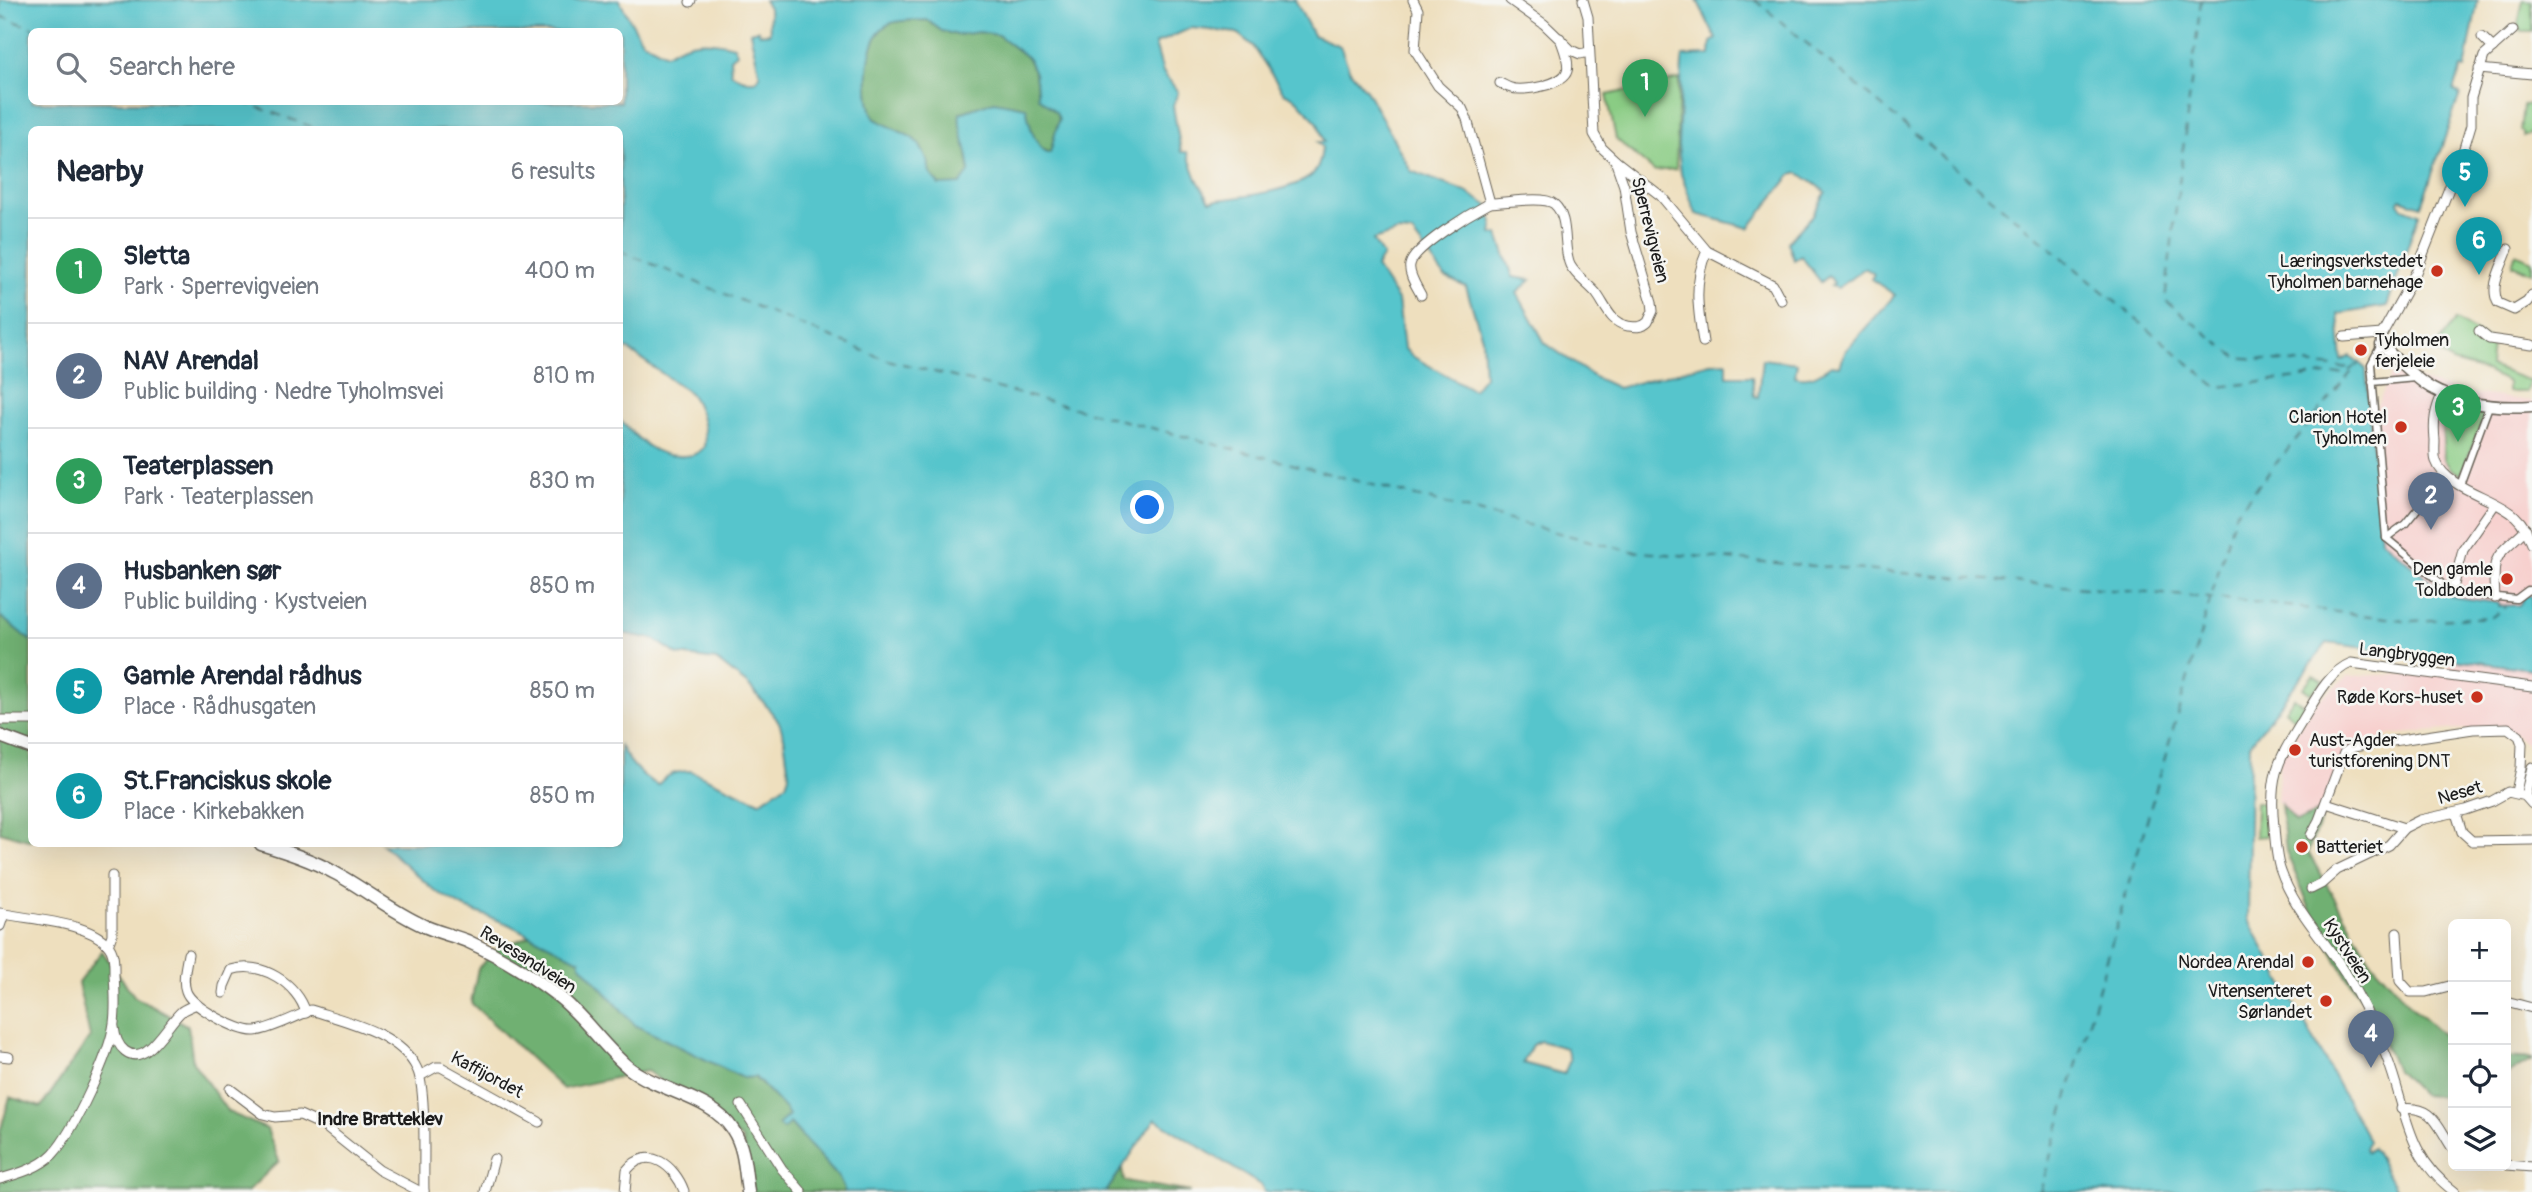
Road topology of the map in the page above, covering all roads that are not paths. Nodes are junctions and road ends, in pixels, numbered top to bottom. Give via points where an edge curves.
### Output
1 (1413, 0) edge
2 (1510, 0) edge
3 (1583, 0) edge
4 (2513, 30) dead end
5 (2482, 37) dead end
6 (1560, 38) junction
7 (2493, 48) junction
8 (1589, 51) junction
9 (2479, 69) junction
10 (2532, 74) edge
11 (1500, 83) dead end
12 (1615, 160) junction
13 (1490, 202) junction
14 (2508, 250) dead end
15 (1707, 251) junction
16 (1421, 295) dead end
17 (2532, 295) edge
18 (1781, 300) dead end
19 (2479, 331) dead end
20 (2344, 337) dead end
21 (2381, 340) junction
22 (1703, 342) dead end
23 (2532, 345) edge
24 (2417, 378) junction
25 (2372, 382) junction
26 (2443, 393) junction
27 (2489, 406) junction
28 (2532, 406) edge
29 (2445, 474) junction
30 (2460, 485) junction
31 (2495, 504) junction
32 (2526, 530) junction
33 (2386, 538) junction
34 (2532, 544) edge
35 (2532, 591) edge
36 (2452, 592) junction
37 (2496, 598) junction
38 (2532, 687) edge
39 (0, 720) edge
40 (28, 720) edge
41 (0, 736) edge
42 (28, 746) edge
43 (2532, 768) edge
44 (2524, 793) edge
45 (2326, 803) junction
46 (2532, 804) edge
47 (2456, 813) junction
48 (2404, 828) junction
49 (2311, 835) dead end
50 (2532, 841) edge
51 (270, 847) edge
52 (112, 876) dead end
53 (2311, 889) dead end
54 (2, 914) edge
55 (2303, 914) joint
56 (0, 926) edge
57 (2398, 933) dead end
58 (108, 945) junction
59 (188, 954) dead end
60 (2448, 986) edge
61 (223, 993) dead end
62 (2511, 1002) edge
63 (197, 1004) junction
64 (2532, 1008) edge
65 (306, 1013) junction
66 (114, 1025) junction
67 (420, 1076) junction
68 (230, 1089) dead end
69 (741, 1105) dead end
70 (2401, 1109) junction
71 (539, 1122) dead end
72 (2448, 1141) edge
73 (494, 1159) dead end
74 (2511, 1166) edge
75 (2532, 1167) edge
76 (0, 1179) edge
77 (424, 1191) edge
78 (684, 1191) edge
79 (485, 1192) edge
80 (625, 1192) edge
81 (748, 1192) edge
82 (802, 1192) edge
83 (2455, 1192) edge

1 - 13 street via 1418,10 1415,50 1438,86 1462,108
2 - 6 street
3 - 8 street, Sperrevigveien
4 - 7 street
5 - 7 street
6 - 8 street via 1571,50
6 - 11 street via 1566,75 1526,89
7 - 9 street
8 - 12 street, Sperrevigveien via 1594,134
9 - 10 street
9 - 21 street via 2461,158 2416,272
12 - 13 street, Sperrevigveien via 1652,302 1653,311 1644,326 1619,325 1576,273 1555,204 1543,198
12 - 15 street via 1661,196
13 - 16 street via 1410,261 1409,270
14 - 17 street via 2494,286 2498,303 2514,310
15 - 18 street via 1773,285
15 - 22 street via 1698,295
19 - 23 street via 2489,339
20 - 21 street
21 - 24 street
21 - 25 street via 2371,365
24 - 25 street
24 - 26 street
25 - 33 street
26 - 27 street
26 - 29 street via 2433,421 2436,461
27 - 28 street
27 - 30 street
29 - 30 street
29 - 33 street via 2405,524
30 - 31 street
31 - 32 street via 2517,517
31 - 36 street via 2463,550
32 - 34 street
32 - 37 street via 2496,560
33 - 36 street
35 - 37 street via 2516,599
36 - 37 street
38 - 55 street, Langbryggen via 2351,663 2344,666 2320,692 2273,777 2277,858
39 - 40 street
41 - 42 main road
43 - 44 street
44 - 45 street via 2522,744 2515,731 2501,726 2353,747 2344,753
44 - 46 street
44 - 47 street, Neset via 2508,792
45 - 48 street
45 - 49 street
47 - 48 street, Neset
47 - 50 street via 2462,832 2472,841
48 - 53 street via 2389,845 2337,870
51 - 81 main road, Revesandveien via 335,872 399,913 467,942 558,996 628,1067 724,1120 737,1138
52 - 58 street
54 - 56 street
54 - 58 street via 73,927
55 - 70 street, Kystveien via 2363,1004 2388,1059
57 - 60 street via 2404,987 2410,992 2426,992
58 - 66 street via 113,959
59 - 63 street via 185,989
61 - 65 street via 231,970 261,971 283,980
62 - 64 street
63 - 65 street via 222,1021 253,1031
63 - 66 street via 184,1009 139,1056 121,1049
65 - 67 street via 311,1010 381,1035 409,1057
66 - 76 street via 66,1137 38,1165
67 - 71 street, Kaffijordet via 441,1067
67 - 77 street
68 - 77 street via 263,1114 275,1118 300,1115 324,1126 379,1170
69 - 82 street
70 - 72 street via 2429,1112
70 - 83 street, Kystveien via 2414,1143 2432,1170
73 - 79 street
74 - 75 street
78 - 80 street via 674,1171 647,1158 627,1170

